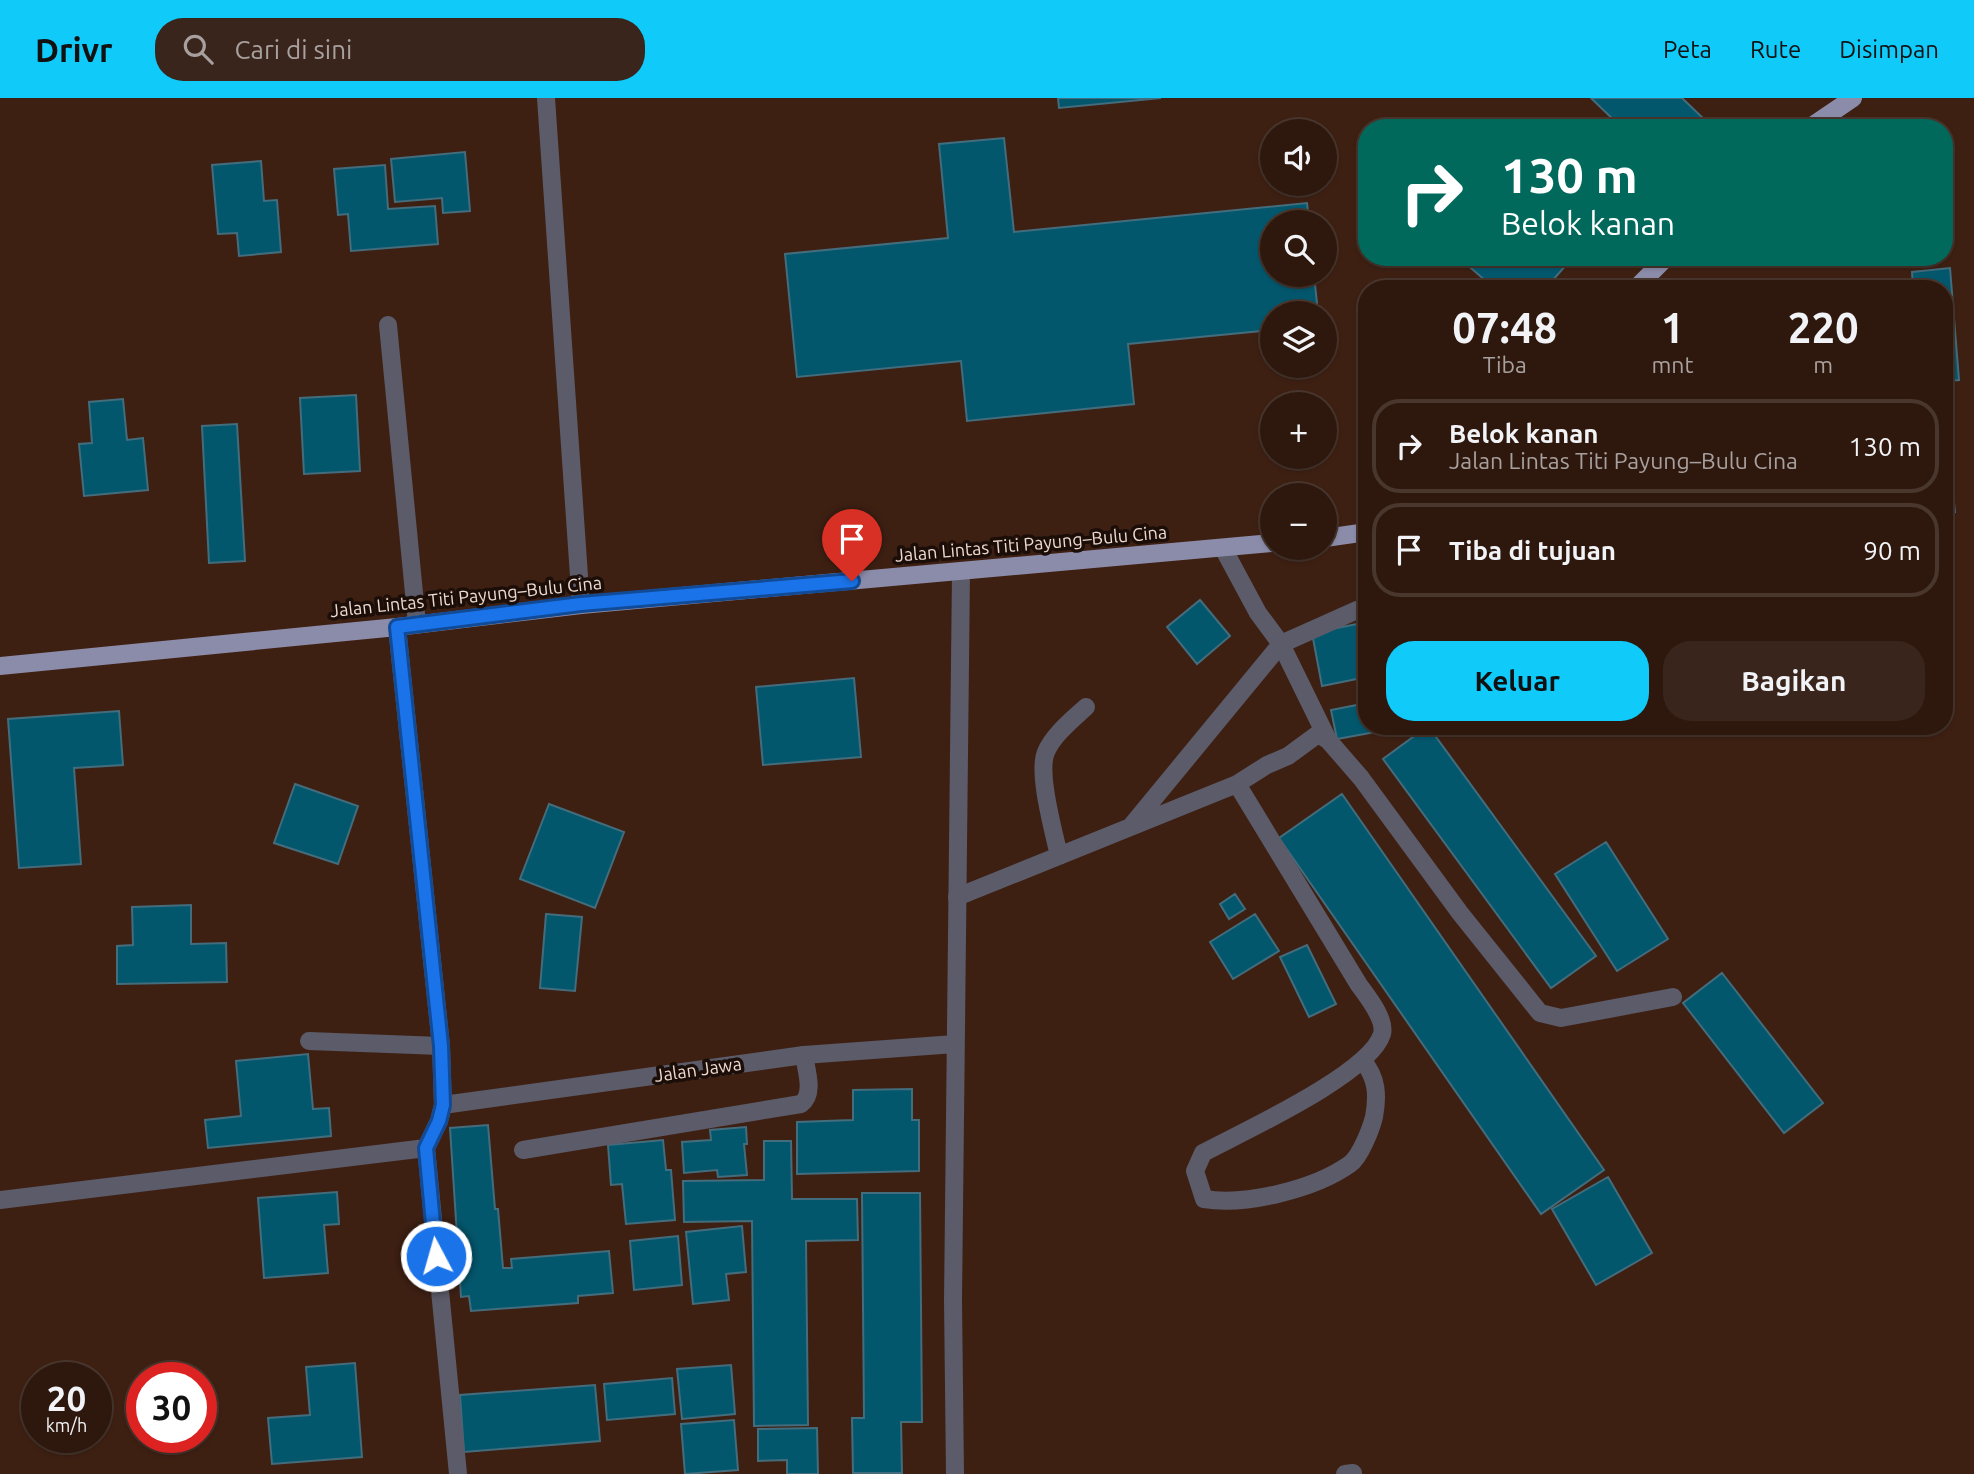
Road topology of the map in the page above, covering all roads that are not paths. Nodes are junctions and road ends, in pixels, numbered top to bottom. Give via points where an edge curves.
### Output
1 (546, 98) edge
2 (1853, 98) edge
3 (1822, 119) edge
4 (1658, 266) edge
5 (1644, 280) edge
6 (388, 326) dead end
7 (1358, 533) edge
8 (1337, 536) edge
9 (1260, 544) edge
10 (1223, 548) junction
11 (961, 572) junction
12 (581, 604) junction
13 (1358, 610) edge
14 (417, 624) junction
15 (397, 627) junction
16 (1281, 644) junction
17 (0, 666) edge
18 (1086, 707) dead end
19 (1328, 740) junction
20 (1237, 784) junction
21 (1129, 827) junction
22 (1059, 856) junction
23 (957, 897) junction
24 (1673, 997) dead end
25 (309, 1041) dead end
26 (955, 1044) junction
27 (441, 1046) junction
28 (804, 1055) junction
29 (1363, 1061) junction
30 (443, 1105) junction
31 (426, 1148) junction
32 (523, 1150) dead end
33 (0, 1200) edge
34 (1353, 1473) edge
35 (458, 1474) edge
36 (955, 1474) edge
37 (1345, 1474) edge

1 - 12 street
2 - 3 main road
4 - 5 main road
6 - 14 street
7 - 8 main road
9 - 10 main road, Jalan Lintas Titi Payung–Bulu Cina
10 - 11 main road, Jalan Lintas Titi Payung–Bulu Cina
10 - 16 street via 1258,613
11 - 12 main road, Jalan Lintas Titi Payung–Bulu Cina
11 - 23 street
12 - 14 main road, Jalan Lintas Titi Payung–Bulu Cina
13 - 16 street
14 - 15 main road, Jalan Lintas Titi Payung–Bulu Cina
15 - 17 main road, Jalan Lintas Titi Payung–Bulu Cina
15 - 27 street
16 - 19 street
16 - 21 street
18 - 22 street via 1051,743 1043,762
19 - 20 street via 1318,734
19 - 24 street via 1541,1013 1561,1018
20 - 21 street
20 - 29 street via 1380,1019 1382,1034
21 - 22 street
22 - 23 street
23 - 26 street
25 - 27 street
26 - 28 street, Jalan Jawa
26 - 36 street
27 - 30 street
28 - 30 street, Jalan Jawa
28 - 32 street via 809,1092 801,1104
29 - 29 street via 1314,1094 1203,1153 1195,1171 1204,1199 1259,1198 1309,1185 1352,1163 1366,1140 1376,1107 1376,1085
30 - 31 street
31 - 33 street
31 - 35 street
34 - 37 street

